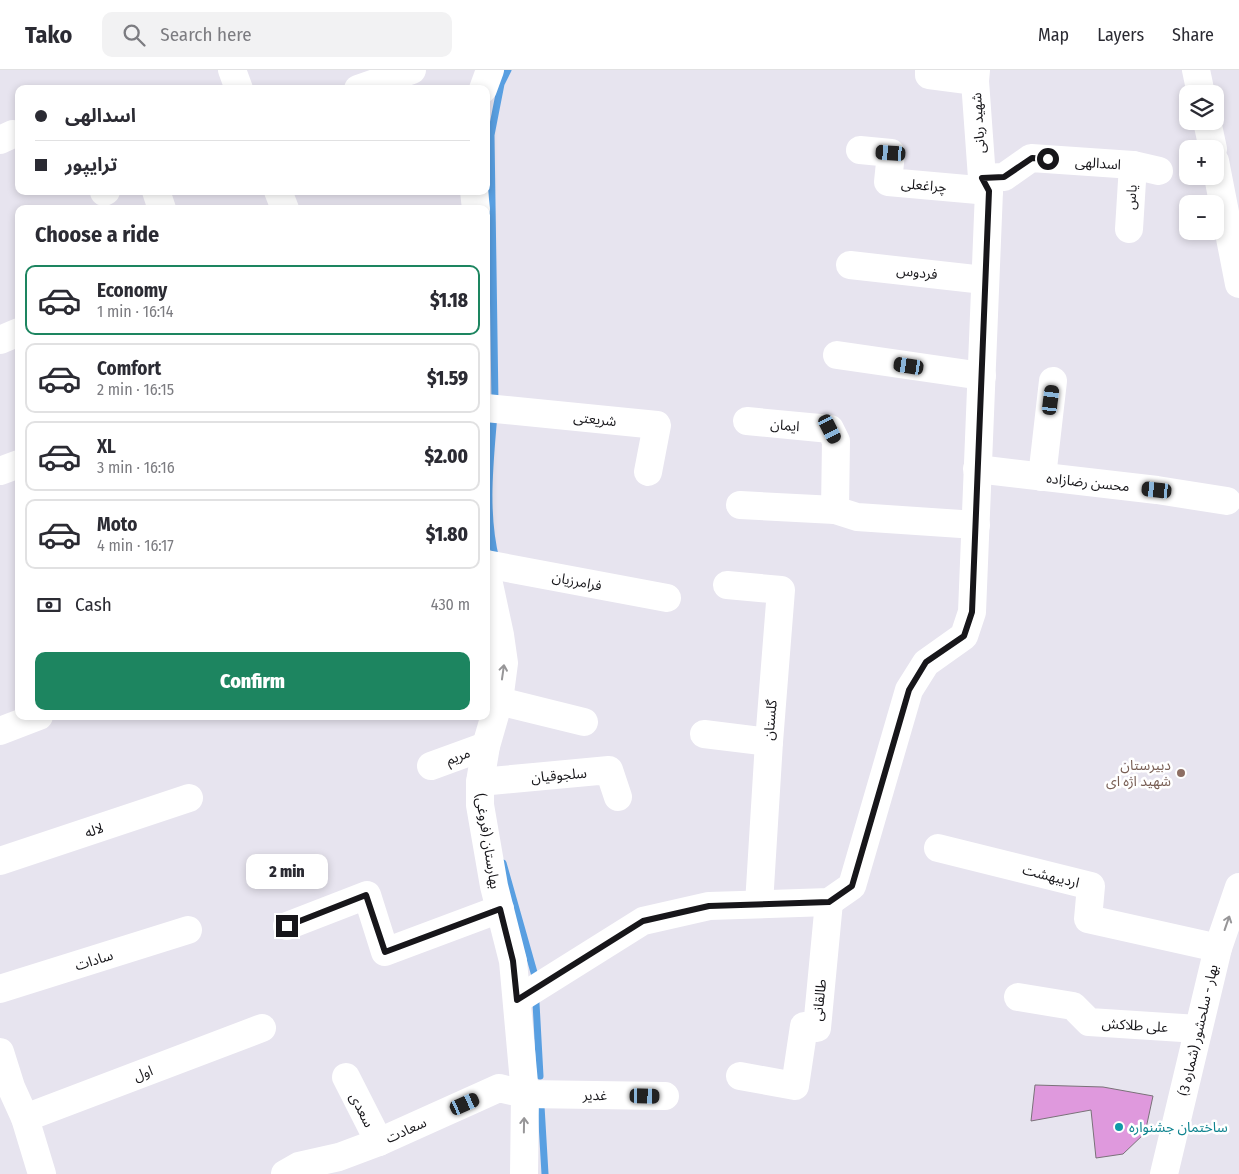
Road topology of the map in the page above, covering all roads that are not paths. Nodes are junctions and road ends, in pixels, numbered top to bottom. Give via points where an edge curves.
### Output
1 (232, 70) edge
2 (412, 70) edge
3 (929, 70) edge
4 (1196, 70) edge
5 (976, 76) edge
6 (238, 85) edge
7 (369, 85) edge
8 (1199, 85) edge
9 (860, 150) dead end
10 (1146, 168) joint
11 (985, 184) junction
12 (1220, 185) edge
13 (1129, 229) dead end
14 (850, 265) dead end
15 (984, 280) junction
16 (1239, 284) edge
17 (15, 334) edge
18 (0, 340) edge
19 (837, 354) dead end
20 (982, 376) junction
21 (1054, 381) dead end
22 (495, 409) edge
23 (747, 421) dead end
24 (15, 465) edge
25 (977, 469) junction
26 (0, 471) edge
27 (648, 472) dead end
28 (1042, 477) junction
29 (1227, 501) dead end
30 (740, 505) dead end
31 (834, 510) junction
32 (976, 525) junction
33 (492, 567) edge
34 (727, 585) dead end
35 (667, 598) dead end
36 (505, 702) junction
37 (28, 720) edge
38 (584, 722) dead end
39 (0, 730) edge
40 (704, 734) dead end
41 (768, 742) junction
42 (486, 746) junction
43 (431, 766) dead end
44 (489, 781) junction
45 (618, 797) dead end
46 (189, 798) dead end
47 (938, 848) dead end
48 (0, 861) edge
49 (1239, 887) edge
50 (829, 902) junction
51 (759, 904) junction
52 (500, 909) junction
53 (287, 926) dead end
54 (188, 930) dead end
55 (1218, 948) junction
56 (0, 989) edge
57 (1018, 997) dead end
58 (517, 1000) junction
59 (262, 1028) dead end
60 (1198, 1030) junction
61 (0, 1052) edge
62 (740, 1076) dead end
63 (346, 1077) dead end
64 (5, 1089) edge
65 (525, 1094) junction
66 (665, 1096) dead end
67 (25, 1118) junction
68 (379, 1142) junction
69 (42, 1174) edge
70 (285, 1174) edge
71 (524, 1174) edge
72 (1164, 1174) edge

1 - 6 street
2 - 7 street
3 - 5 street via 929,75
4 - 8 street
5 - 11 street, شهید ربانی
9 - 11 street, چراغعلی via 891,153 888,182
10 - 11 street, اسدالهی via 1032,158 1004,177
10 - 13 street, یاس
11 - 15 street, شهید ربانی
12 - 16 street
14 - 15 street, فردوس
15 - 20 street, شهید ربانی
17 - 18 street
19 - 20 street
20 - 25 street, شهید ربانی
21 - 28 street
22 - 27 street, شریعتی via 657,425
23 - 31 street, ایمان via 830,429 836,441
24 - 26 street
25 - 28 street, محسن رضازاده
25 - 32 street, شهید ربانی
28 - 29 street, محسن رضازاده
30 - 31 street
31 - 32 street via 857,517
32 - 50 street, شهید ربانی via 972,612 964,636 926,662 909,690 852,886
33 - 35 street, فرامرزیان
36 -> 33 street, بهارستان (فروغی) via 504,664
34 - 41 street, گلستان via 782,590
36 - 38 street
36 - 42 street, بهارستان (فروغی)
37 - 39 street
40 - 41 street
41 - 51 street, گلستان
42 - 43 street, مریم
42 - 44 street, بهارستان (فروغی)
44 - 45 street, سلجوقیان via 609,770
44 - 52 street, بهارستان (فروغی) via 480,805
46 - 48 street, لاله
47 - 55 street, اردیبهشت via 1091,886 1088,919
55 -> 49 street, بهار - سلحشور (شماره 3)
50 - 51 street
50 - 62 street, طالقانی via 817,1028 804,1026 795,1086
51 - 58 street via 709,906 643,921
52 - 53 street via 385,952 366,895
52 - 58 street, بهارستان (فروغی) via 513,961
54 - 56 street, سادات
55 - 60 street, بهار - سلحشور (شماره 3)
57 - 60 street, علی طلاکش via 1073,1006 1089,1022
58 - 65 street, بهارستان (فروغی)
59 - 67 street, اول
60 - 72 street, بهار - سلحشور (شماره 3)
61 - 64 street
63 - 68 street, سعدی
64 - 67 street
65 - 66 street, غدیر
65 - 68 street, سعادت via 499,1088
71 -> 65 street, بهارستان (فروغی)
67 - 69 street
68 - 70 street, سعادت via 339,1158 299,1166

